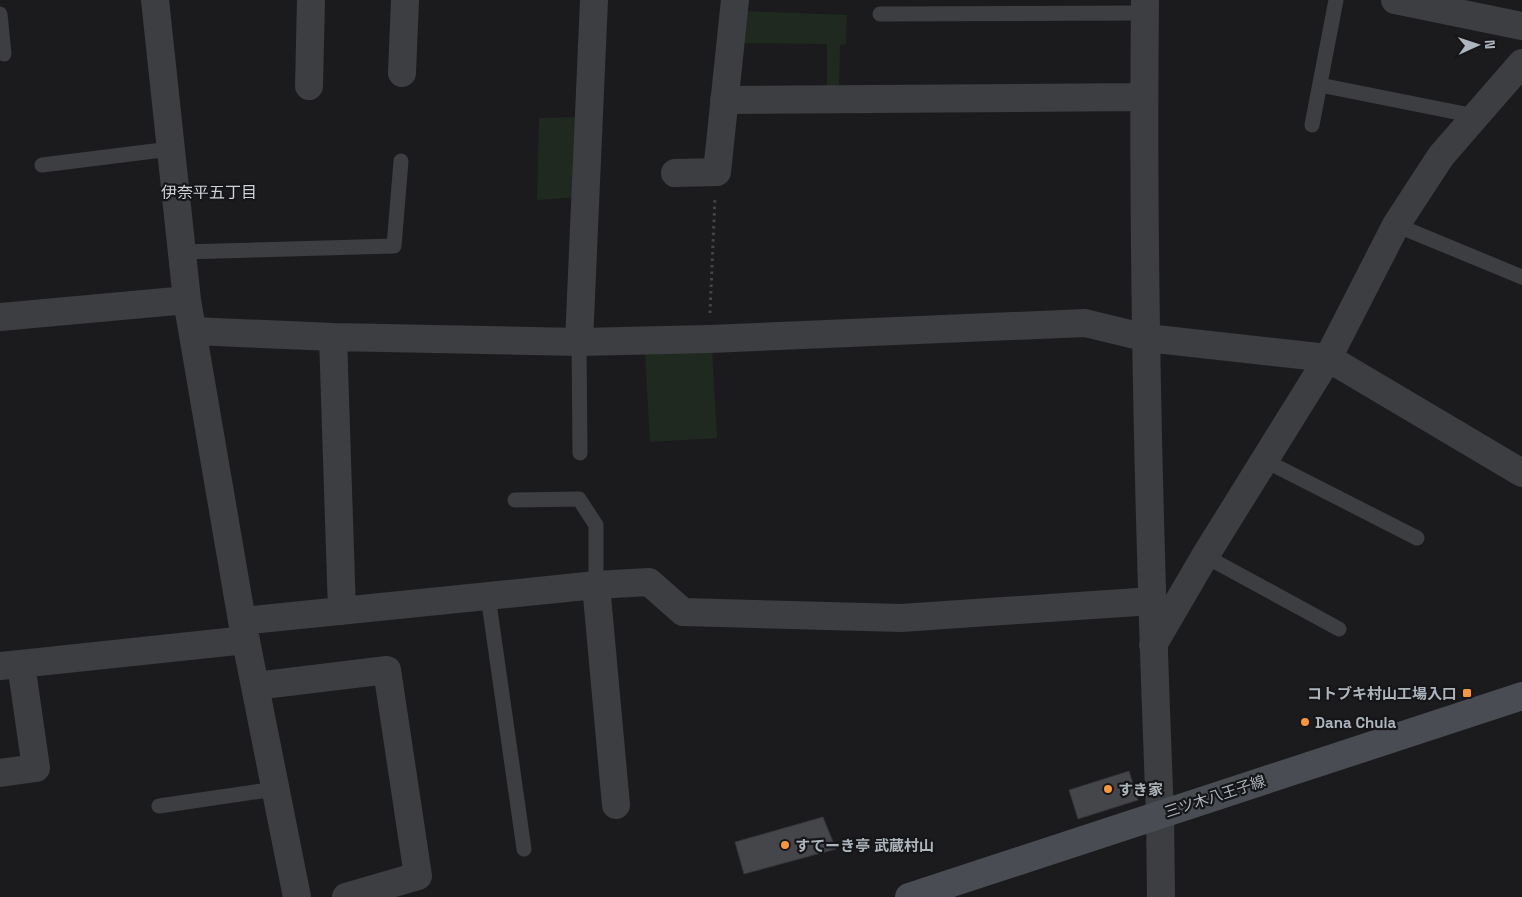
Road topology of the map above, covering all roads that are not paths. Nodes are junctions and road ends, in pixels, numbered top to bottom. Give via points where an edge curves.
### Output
1 (155, 0) edge
2 (311, 0) edge
3 (405, 0) edge
4 (594, 0) edge
5 (735, 0) edge
6 (1336, 0) edge
7 (1395, 0) edge
8 (1145, 7) edge
9 (0, 14) edge
10 (880, 14) dead end
11 (1522, 26) edge
12 (4, 54) dead end
13 (1522, 63) edge
14 (402, 74) dead end
15 (1320, 85) junction
16 (309, 86) dead end
17 (1144, 97) junction
18 (724, 100) junction
19 (1476, 116) junction
20 (1312, 125) dead end
21 (170, 149) junction
22 (402, 161) dead end
23 (42, 165) dead end
24 (675, 173) dead end
25 (1396, 225) junction
26 (181, 252) junction
27 (1522, 277) edge
28 (187, 300) junction
29 (0, 317) edge
30 (193, 331) junction
31 (333, 337) junction
32 (1147, 338) junction
33 (579, 342) junction
34 (1328, 358) junction
35 (580, 453) dead end
36 (1264, 460) junction
37 (1522, 473) edge
38 (515, 500) dead end
39 (1417, 538) dead end
40 (1204, 556) junction
41 (596, 585) junction
42 (488, 596) junction
43 (1152, 601) junction
44 (342, 611) junction
45 (1339, 629) dead end
46 (244, 630) junction
47 (1153, 645) junction
48 (11, 665) edge
49 (255, 686) junction
50 (1522, 696) edge
51 (0, 773) edge
52 (275, 789) junction
53 (616, 805) dead end
54 (158, 806) dead end
55 (1160, 814) junction
56 (524, 849) dead end
57 (297, 897) edge
58 (346, 897) edge
59 (909, 897) edge
60 (1161, 897) edge

1 - 21 street
2 - 16 street
3 - 14 street
4 - 33 street
5 - 18 street
6 - 15 lane
7 - 11 street
8 - 10 lane
8 - 17 street
9 - 12 lane
13 - 19 street
15 - 19 lane
15 - 20 lane
17 - 18 street
17 - 32 street
18 - 24 street via 716,172
19 - 25 street via 1441,156
21 - 23 lane
21 - 26 street
22 - 26 lane via 394,246
25 - 27 lane
25 - 34 street
26 - 28 street
28 - 29 street
28 - 30 street
30 - 31 street
30 - 46 street
31 - 33 street
31 - 44 street
32 - 33 street via 1085,323
32 - 34 street
32 - 43 street
33 - 35 lane
34 - 36 street
34 - 37 street
36 - 39 lane
36 - 40 street
38 - 41 lane via 578,498 596,525
40 - 45 lane
40 - 47 street
41 - 42 street
41 - 43 street via 649,582 683,612 901,618
41 - 53 street
42 - 44 street
42 - 56 lane
43 - 47 street
44 - 46 street
46 - 48 street
46 - 49 street
47 - 55 street
48 - 51 street via 36,768
49 - 52 street
49 - 58 street via 387,670 418,876
50 - 55 main road, 三ツ木八王子線
52 - 54 lane
52 - 57 street
55 - 59 main road, 三ツ木八王子線
55 - 60 street

